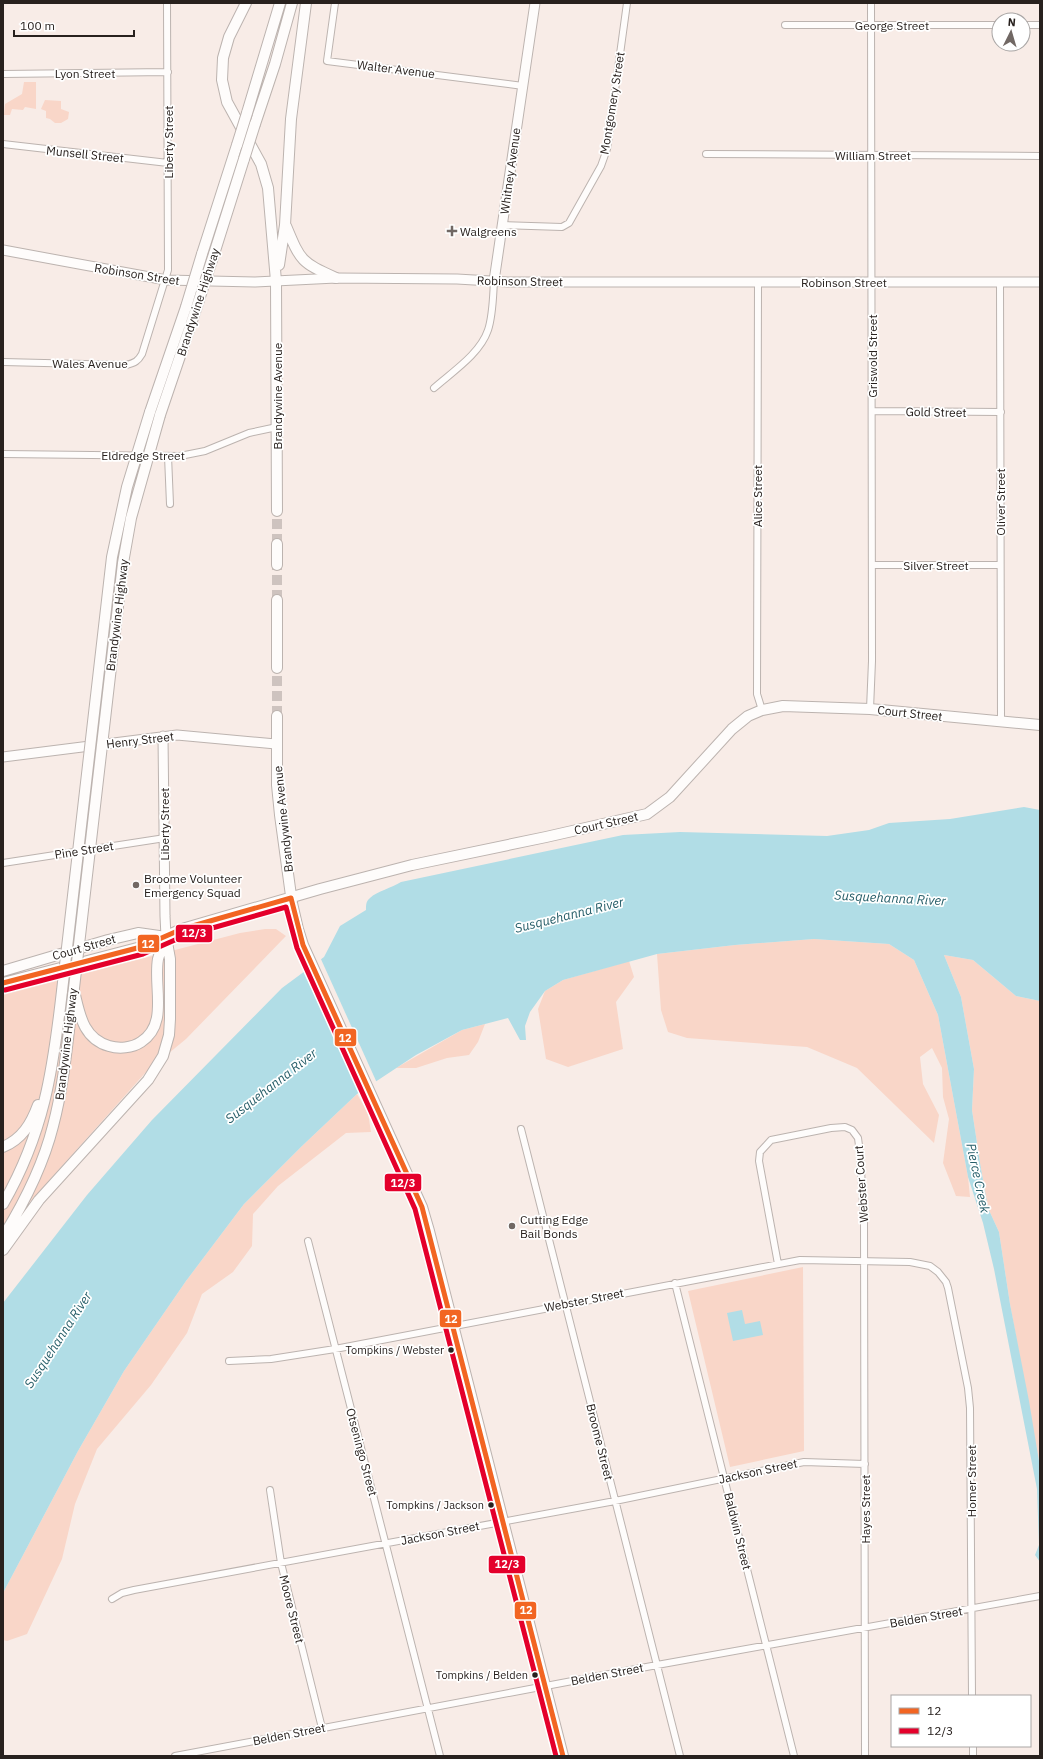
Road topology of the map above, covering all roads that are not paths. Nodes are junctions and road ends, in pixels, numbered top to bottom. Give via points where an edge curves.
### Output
1 (167, 3) edge
2 (246, 3) edge
3 (280, 3) edge
4 (292, 3) edge
5 (306, 3) edge
6 (335, 3) edge
7 (535, 3) edge
8 (627, 3) edge
9 (871, 3) edge
10 (785, 25) dead end
11 (871, 25) junction
12 (991, 25) edge
13 (168, 72) junction
14 (3, 74) edge
15 (523, 86) junction
16 (3, 144) edge
17 (706, 154) dead end
18 (871, 155) junction
19 (1040, 156) edge
20 (168, 163) junction
21 (286, 226) junction
22 (502, 226) junction
23 (3, 250) edge
24 (336, 278) junction
25 (166, 280) junction
26 (276, 281) junction
27 (494, 281) junction
28 (758, 282) junction
29 (872, 282) junction
30 (1000, 282) junction
31 (1040, 282) edge
32 (3, 362) edge
33 (434, 388) dead end
34 (872, 411) junction
35 (1001, 412) junction
36 (277, 427) junction
37 (3, 454) edge
38 (168, 456) junction
39 (170, 504) dead end
40 (277, 511) tunnel mouth
41 (277, 544) tunnel mouth
42 (1000, 564) junction
43 (277, 565) tunnel mouth
44 (872, 565) junction
45 (277, 600) tunnel mouth
46 (277, 668) tunnel mouth
47 (870, 709) junction
48 (762, 710) junction
49 (277, 716) tunnel mouth
50 (1001, 722) junction
51 (1040, 725) edge
52 (163, 736) junction
53 (276, 744) junction
54 (3, 757) edge
55 (165, 838) junction
56 (3, 863) edge
57 (291, 898) junction
58 (166, 936) junction
59 (3, 971) edge
60 (3, 983) edge
61 (74, 988) junction
62 (56, 1042) junction
63 (521, 1129) dead end
64 (3, 1147) edge
65 (3, 1204) edge
66 (3, 1237) edge
67 (308, 1241) dead end
68 (3, 1250) edge
69 (864, 1262) junction
70 (778, 1264) junction
71 (938, 1272) joint
72 (674, 1283) junction
73 (566, 1304) junction
74 (453, 1326) junction
75 (335, 1349) junction
76 (229, 1361) dead end
77 (865, 1464) junction
78 (725, 1479) junction
79 (270, 1490) dead end
80 (615, 1501) junction
81 (503, 1521) junction
82 (386, 1543) junction
83 (281, 1563) junction
84 (1040, 1596) edge
85 (112, 1599) dead end
86 (971, 1608) junction
87 (865, 1628) junction
88 (766, 1645) junction
89 (657, 1665) junction
90 (545, 1686) junction
91 (972, 1695) edge
92 (428, 1708) junction
93 (322, 1728) junction
94 (175, 1756) edge
95 (440, 1756) edge
96 (563, 1756) edge
97 (680, 1756) edge
98 (794, 1756) edge
99 (865, 1756) edge

1 - 13 street, Liberty Street
2 - 26 main road via 229,37 223,58 222,80 227,102 266,176
3 - 62 main road, Brandywine Highway, bridge via 186,307 127,487 112,557
4 - 61 main road, Brandywine Highway, bridge via 275,64 160,415 131,518 123,563
5 - 21 main road via 291,119
6 - 15 street, Walter Avenue via 327,61
7 - 15 street, Whitney Avenue
8 - 22 street, Montgomery Street via 607,148 569,223 562,227
9 - 11 street, Griswold Street
10 - 11 street, George Street
11 - 12 street, George Street
11 - 18 street, Griswold Street
13 - 14 street, Lyon Street
13 - 20 street, Liberty Street
15 - 22 street, Whitney Avenue
16 - 20 street, Munsell Street
17 - 18 street, William Street
18 - 19 street, William Street
18 - 29 street, Griswold Street
20 - 25 street, Liberty Street
21 - 24 main road via 301,259
21 - 26 main road
22 - 27 street, Whitney Avenue
23 - 25 street, Robinson Street
24 - 26 street, Robinson Street
24 - 27 street, Robinson Street
25 - 26 street, Robinson Street
25 - 32 street, Wales Avenue via 142,354 134,363 100,365
26 - 36 main road, Brandywine Avenue
27 - 28 street, Robinson Street
27 - 33 street, Whitney Avenue via 487,335 470,356
28 - 29 street, Robinson Street
28 - 48 street, Alice Street via 757,694
29 - 30 street, Robinson Street
29 - 34 street, Griswold Street
30 - 31 street, Robinson Street
30 - 35 street, Oliver Street
34 - 35 street, Gold Street
34 - 44 street, Griswold Street
35 - 42 street, Oliver Street
36 - 38 street, Eldredge Street via 248,433 193,454
36 - 40 main road, Brandywine Avenue
37 - 38 street, Eldredge Street
38 - 39 street
41 - 43 main road
42 - 44 street, Silver Street
42 - 50 street, Oliver Street
44 - 47 street, Griswold Street
45 - 46 main road
47 - 48 main road, Court Street via 784,706
47 - 50 main road, Court Street
48 - 57 main road, Court Street via 748,716 732,729 670,797 647,814 412,865
49 - 53 main road, Brandywine Avenue
50 - 51 main road, Court Street
52 - 53 street, Henry Street via 184,735
52 - 54 street, Henry Street
52 - 55 street, Liberty Street
53 - 57 main road, Brandywine Avenue via 278,793
55 - 56 street, Pine Street
55 - 58 street, Liberty Street
57 - 58 main road, Court Street via 182,929
57 - 74 main road, Brandywine Avenue via 303,945 422,1207
58 - 59 main road, Court Street via 138,933
58 - 60 main road, Court Street via 141,947
58 - 61 main road via 158,959 158,1021 153,1032 140,1043 115,1047 93,1037 81,1020
58 - 68 main road via 170,959 170,1019 163,1056 148,1080 39,1200
61 - 66 main road, Brandywine Highway via 63,1084 53,1127 33,1182
62 - 64 main road via 41,1098 31,1121 18,1137
62 - 65 main road, Brandywine Highway via 50,1079 37,1128 23,1165
63 - 73 street, Broome Street
67 - 75 street, Otseningo Street
69 - 70 street, Webster Street via 800,1260
69 - 70 street, Webster Court via 860,1152 858,1138 852,1130 845,1127 772,1140 760,1152 759,1161
69 - 71 street, Webster Street via 910,1262 930,1266
69 - 77 street, Hayes Street
70 - 72 street, Webster Street
71 - 86 street, Homer Street via 948,1288 970,1408
72 - 73 street, Webster Street
72 - 78 street, Baldwin Street
73 - 74 street, Webster Street
73 - 80 street, Broome Street
74 - 75 street, Webster Street
74 - 81 main road, Brandywine Avenue
75 - 76 street, Webster Street via 271,1359
75 - 82 street, Otseningo Street
77 - 78 street, Jackson Street via 810,1461
77 - 87 street, Hayes Street
78 - 80 street, Jackson Street
78 - 88 street, Baldwin Street
79 - 83 street, Moore Street
80 - 81 street, Jackson Street
80 - 89 street, Broome Street
81 - 82 street, Jackson Street
81 - 90 main road, Brandywine Avenue
82 - 83 street, Jackson Street
82 - 92 street, Otseningo Street
83 - 85 street, Jackson Street via 134,1590
83 - 93 street, Moore Street
84 - 86 street, Belden Street
86 - 87 street, Belden Street
86 - 91 street, Homer Street
87 - 88 street, Belden Street
87 - 99 street, Hayes Street
88 - 89 street, Belden Street
88 - 98 street, Baldwin Street
89 - 90 street, Belden Street
89 - 97 street, Broome Street
90 - 92 street, Belden Street
90 - 96 main road, Brandywine Avenue
92 - 93 street, Belden Street
92 - 95 street, Otseningo Street
93 - 94 street, Belden Street

